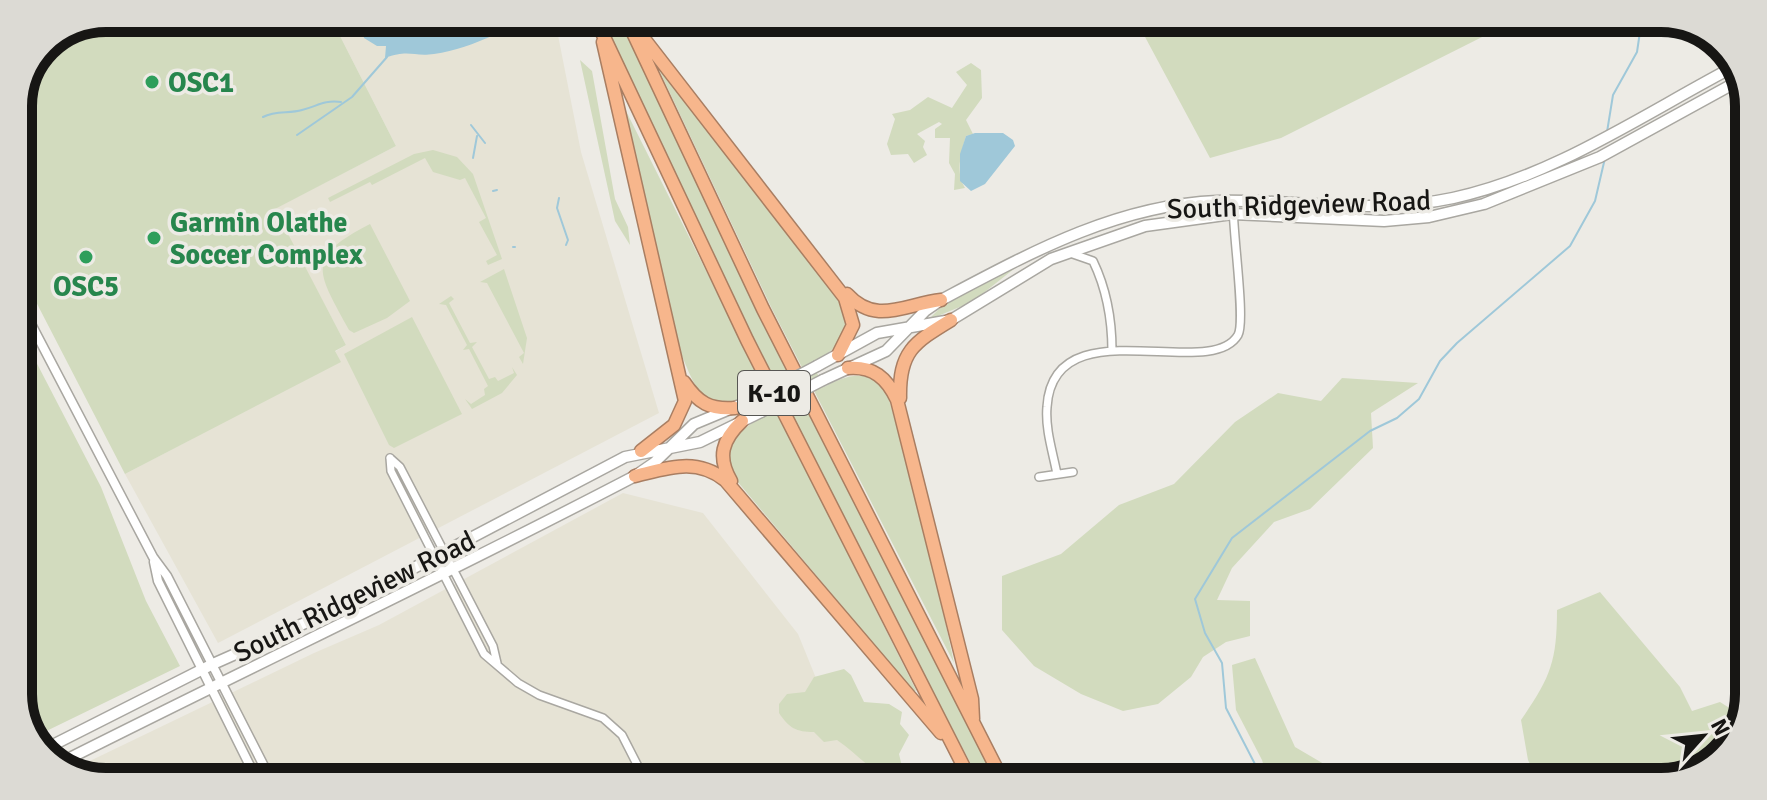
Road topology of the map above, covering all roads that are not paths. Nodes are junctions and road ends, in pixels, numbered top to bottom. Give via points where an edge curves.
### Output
1 (600, 32) edge
2 (602, 32) edge
3 (635, 32) edge
4 (638, 32) edge
5 (1726, 71) edge
6 (1732, 84) edge
7 (1464, 195) junction
8 (1233, 201) junction
9 (1467, 209) junction
10 (1232, 214) junction
11 (1085, 229) junction
12 (1098, 240) junction
13 (1080, 247) junction
14 (1066, 252) junction
15 (1093, 261) junction
16 (822, 264) junction
17 (941, 300) junction
18 (951, 320) junction
19 (32, 326) edge
20 (909, 328) junction
21 (1112, 351) junction
22 (838, 355) junction
23 (848, 368) junction
24 (679, 372) junction
25 (735, 408) junction
26 (903, 417) junction
27 (742, 421) junction
28 (668, 447) junction
29 (641, 451) junction
30 (1073, 472) dead end
31 (1057, 474) junction
32 (635, 476) junction
33 (1039, 477) dead end
34 (744, 500) junction
35 (445, 552) junction
36 (153, 557) junction
37 (434, 557) junction
38 (454, 570) junction
39 (443, 575) junction
40 (497, 663) junction
41 (213, 664) junction
42 (203, 670) junction
43 (222, 681) junction
44 (211, 687) junction
45 (973, 723) junction
46 (53, 745) edge
47 (956, 750) junction
48 (69, 758) edge
49 (251, 768) edge
50 (265, 768) edge
51 (639, 768) edge
52 (965, 768) edge
53 (996, 768) edge

1 - 24 highway
2 - 47 highway, K-10 via 740,325
3 - 45 highway, K-10 via 763,309
4 - 16 highway
5 - 7 main road, South Ridgeview Road via 1567,156
6 - 9 main road, South Ridgeview Road via 1565,172
7 - 8 main road, South Ridgeview Road via 1384,207
7 - 9 main road
8 - 10 street
8 - 11 main road, South Ridgeview Road via 1147,210
9 - 10 main road, South Ridgeview Road via 1384,221
10 - 12 main road, South Ridgeview Road via 1164,222
10 - 21 street via 1243,312 1235,339 1210,353
11 - 13 main road
11 - 17 main road, South Ridgeview Road
12 - 13 main road, South Ridgeview Road
12 - 15 street
13 - 14 main road, South Ridgeview Road
14 - 15 street
14 - 18 main road, South Ridgeview Road
15 - 21 street via 1108,301
16 - 17 highway via 868,311 898,311
16 - 22 highway via 852,316 851,336
17 - 20 main road, South Ridgeview Road
18 - 20 main road, South Ridgeview Road
18 - 26 highway via 922,337 906,355 899,383
19 - 36 street
20 - 22 main road, South Ridgeview Road via 867,337
20 - 23 main road, South Ridgeview Road via 886,351
21 - 31 street via 1081,357 1052,386 1047,415
22 - 25 main road, South Ridgeview Road, bridge
23 - 26 highway via 867,369 887,381
23 - 27 main road, South Ridgeview Road, bridge
24 - 25 highway via 705,405
24 - 29 highway via 685,401 681,415
25 - 28 main road, South Ridgeview Road via 694,424
26 - 45 highway via 972,699
27 - 28 main road, South Ridgeview Road via 700,442
27 - 34 highway via 728,436 722,457
28 - 29 main road, South Ridgeview Road
28 - 32 main road, South Ridgeview Road
29 - 35 main road, South Ridgeview Road
30 - 31 street
31 - 33 street
32 - 34 highway via 677,465 699,466 715,473
32 - 38 main road, South Ridgeview Road
34 - 47 highway
35 - 37 main road, South Ridgeview Road
35 - 37 street via 400,467 390,458 391,471
35 - 38 street
36 - 41 street
36 - 42 street via 158,581
37 - 39 street
37 - 41 main road, South Ridgeview Road via 332,611
38 - 39 main road, South Ridgeview Road
38 - 40 street
39 - 40 street via 473,637
39 - 43 main road, South Ridgeview Road
40 - 51 street via 539,695 603,718 622,735
41 - 42 main road, South Ridgeview Road
41 - 43 street
42 - 44 street
42 - 46 main road, South Ridgeview Road
43 - 44 main road, South Ridgeview Road
43 - 50 street
44 - 48 main road, South Ridgeview Road
44 - 49 street
45 - 53 highway, K-10
47 - 52 highway, K-10

